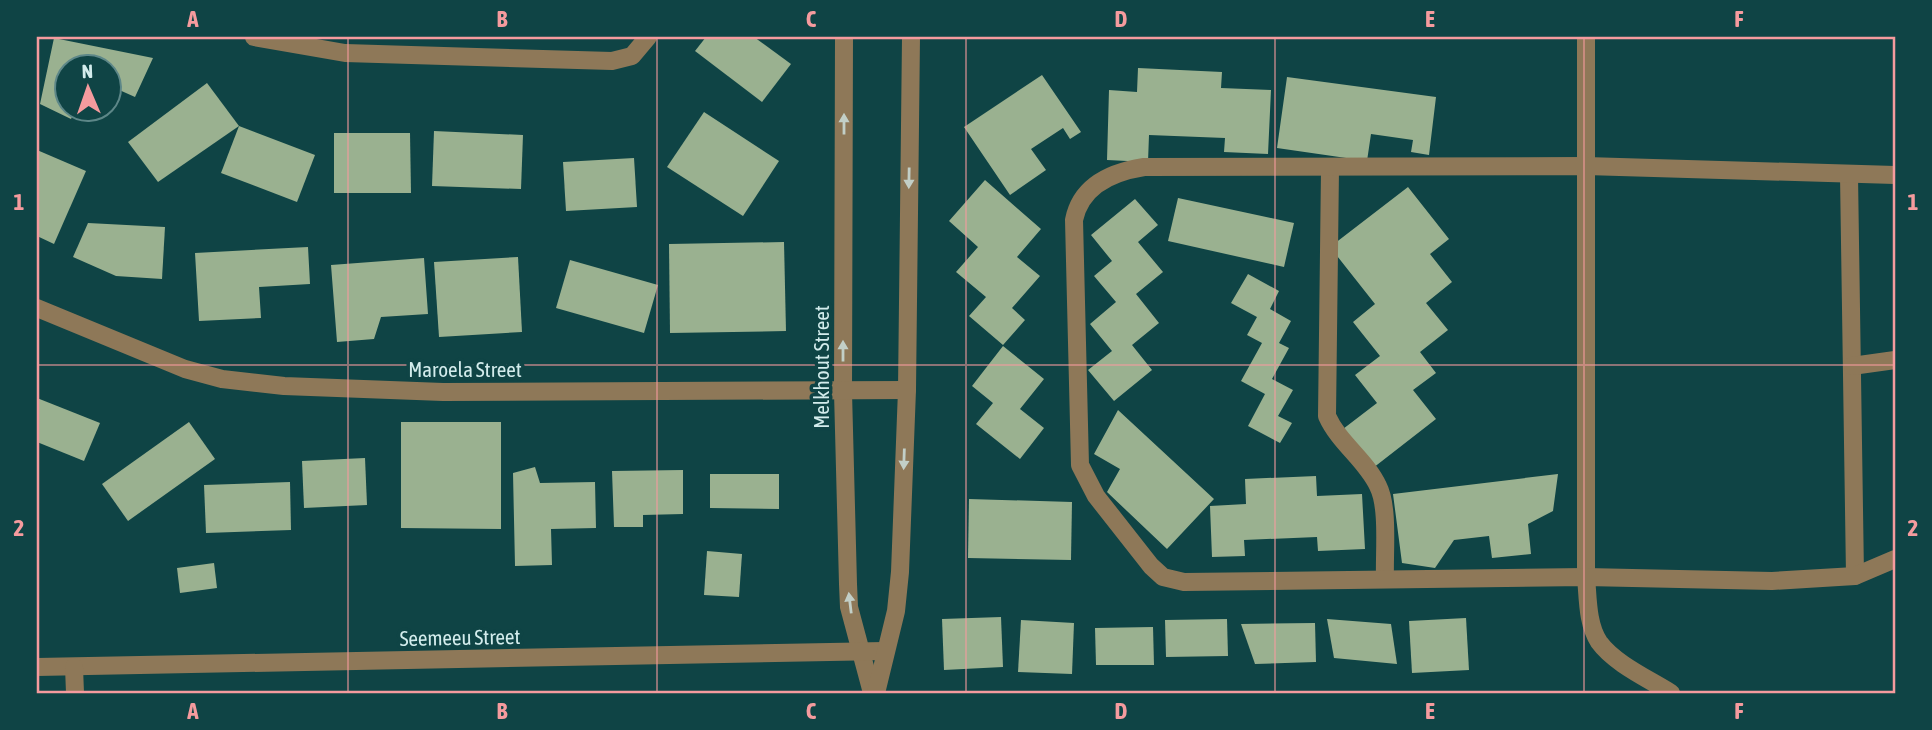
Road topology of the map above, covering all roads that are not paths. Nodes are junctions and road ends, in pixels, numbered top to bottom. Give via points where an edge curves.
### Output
1 (254, 37) edge
2 (648, 37) edge
3 (844, 37) edge
4 (911, 37) edge
5 (1586, 37) edge
6 (345, 45) edge
7 (1586, 166) junction
8 (1330, 169) junction
9 (1849, 175) junction
10 (1895, 175) edge
11 (37, 308) edge
12 (1895, 360) edge
13 (1852, 366) junction
14 (907, 390) junction
15 (843, 392) junction
16 (1895, 559) edge
17 (1855, 576) junction
18 (1586, 577) junction
19 (1385, 578) junction
20 (884, 651) junction
21 (861, 652) junction
22 (37, 667) edge
23 (74, 667) junction
24 (75, 693) edge
25 (874, 693) edge
26 (1671, 693) edge

1 - 6 street
2 - 6 street via 632,56 612,61
15 -> 3 street, Melkhout Street
4 -> 14 street, Melkhout Street
5 - 7 street
7 - 8 street
7 - 9 street
7 - 18 street
8 - 19 street via 1327,416 1378,484
8 - 19 street via 1144,167 1103,180 1083,198 1074,220 1080,465 1096,496 1163,578 1184,582
9 - 10 street
9 - 13 street
11 - 15 street, Maroela Street via 185,369 259,383 429,391
12 - 13 street
13 - 17 street
14 - 15 street, Maroela Street
14 -> 20 street, Melkhout Street via 900,572 896,611
21 -> 15 street, Melkhout Street via 849,607
16 - 17 street
17 - 18 street via 1772,580
18 - 19 street
18 - 26 street via 1591,621 1599,641
20 - 21 street, Seemeeu Street
20 - 25 street, Melkhout Street
21 - 23 street, Seemeeu Street
21 - 25 street, Melkhout Street
22 - 23 street, Seemeeu Street
23 - 24 street

